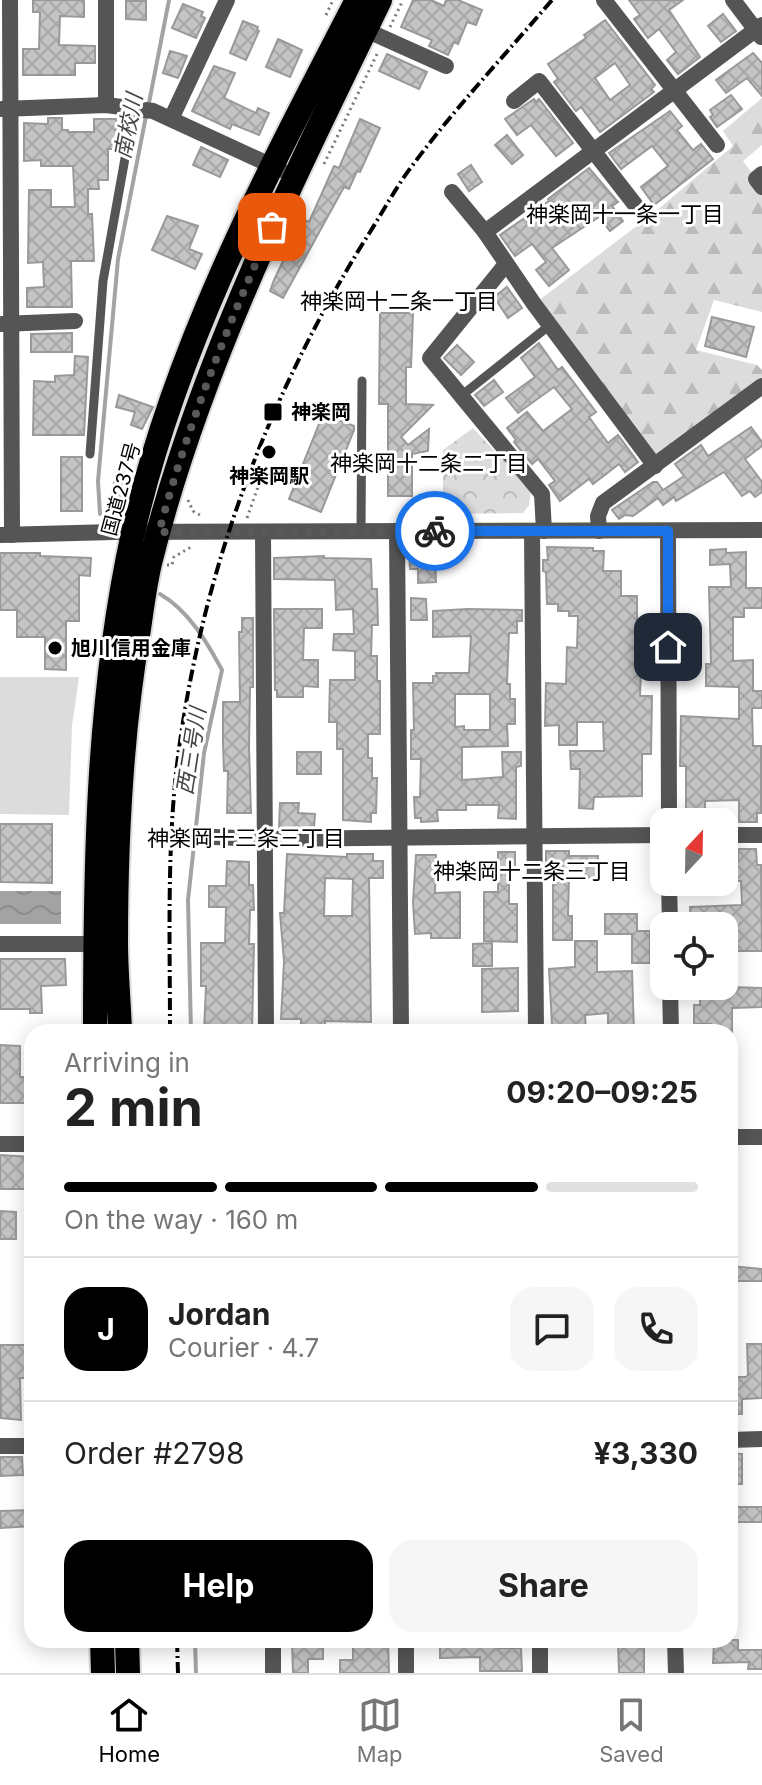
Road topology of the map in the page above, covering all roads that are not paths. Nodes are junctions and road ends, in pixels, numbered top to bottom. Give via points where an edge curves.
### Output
1 (10, 0) edge
2 (106, 0) edge
3 (227, 0) edge
4 (380, 0) edge
5 (604, 0) edge
6 (733, 0) edge
7 (364, 22) edge
8 (760, 31) edge
9 (446, 66) dead end
10 (675, 89) junction
11 (514, 101) dead end
12 (106, 105) junction
13 (5, 108) edge
14 (142, 109) junction
15 (171, 119) junction
16 (717, 145) dead end
17 (593, 152) junction
18 (296, 172) junction
19 (762, 174) edge
20 (762, 187) edge
21 (452, 192) dead end
22 (640, 211) dead end
23 (485, 232) junction
24 (506, 264) junction
25 (75, 321) dead end
26 (5, 324) edge
27 (550, 325) junction
28 (362, 381) dead end
29 (762, 386) edge
30 (461, 396) junction
31 (90, 454) dead end
32 (655, 466) junction
33 (762, 530) edge
34 (397, 531) junction
35 (538, 531) junction
36 (599, 531) junction
37 (668, 531) junction
38 (134, 532) junction
39 (159, 532) junction
40 (263, 532) junction
41 (361, 532) junction
42 (6, 535) edge
43 (669, 808) edge
44 (650, 835) edge
45 (738, 835) edge
46 (762, 835) edge
47 (214, 837) dead end
48 (535, 837) junction
49 (400, 838) junction
50 (265, 839) junction
51 (0, 944) edge
52 (106, 944) junction
53 (670, 1000) edge
54 (96, 1024) edge
55 (119, 1024) edge
56 (266, 1024) edge
57 (401, 1024) edge
58 (536, 1024) edge
59 (671, 1024) edge
60 (738, 1137) edge
61 (762, 1137) edge
62 (0, 1144) edge
63 (24, 1144) edge
64 (762, 1439) edge
65 (738, 1440) edge
66 (0, 1446) edge
67 (24, 1446) edge
68 (102, 1648) edge
69 (127, 1648) edge
70 (273, 1648) edge
71 (406, 1648) edge
72 (540, 1648) edge
73 (675, 1648) edge
74 (103, 1673) edge
75 (128, 1673) edge
76 (273, 1673) edge
77 (406, 1673) edge
78 (540, 1673) edge
79 (676, 1673) edge

1 - 13 street
2 - 12 street
3 - 15 street
4 - 7 highway, 国道237号
5 - 10 street
6 - 8 street
7 - 9 street
7 - 18 highway, 国道237号
8 - 10 street
10 - 16 street
10 - 17 street
11 - 17 street via 539,81
12 - 13 street
12 - 14 street
13 - 26 street
14 - 15 street
14 - 31 lane via 103,281
15 - 18 street
17 - 22 street
17 - 23 street
18 - 38 highway, 国道237号 via 229,257 159,439
18 - 39 highway, 国道237号 via 220,347
19 - 20 street via 756,179
21 - 23 street
23 - 24 street
24 - 27 street
24 - 30 street via 430,358
25 - 26 street
26 - 42 street
27 - 30 lane
27 - 32 street
28 - 41 lane
29 - 32 street
30 - 35 street via 542,494
32 - 36 street via 603,503
33 - 37 street
34 - 35 street
34 - 41 street
34 - 49 street
35 - 36 street
35 - 48 street
36 - 37 street
37 - 43 street
38 - 39 street
38 - 42 street
38 - 52 highway, 国道237号 via 111,654 99,780
39 - 40 street
39 - 52 highway, 国道237号 via 134,656
40 - 41 street
40 - 50 street
44 - 48 street
45 - 46 street
47 - 50 street
48 - 49 street
48 - 58 street
49 - 50 street
49 - 57 street
50 - 56 street
51 - 52 street
52 - 54 highway, 国道237号
52 - 55 highway, 国道237号
53 - 59 street
60 - 61 street
62 - 63 street
64 - 65 street
66 - 67 street
68 - 74 highway
69 - 75 highway
70 - 76 street
71 - 77 street
72 - 78 street
73 - 79 street

